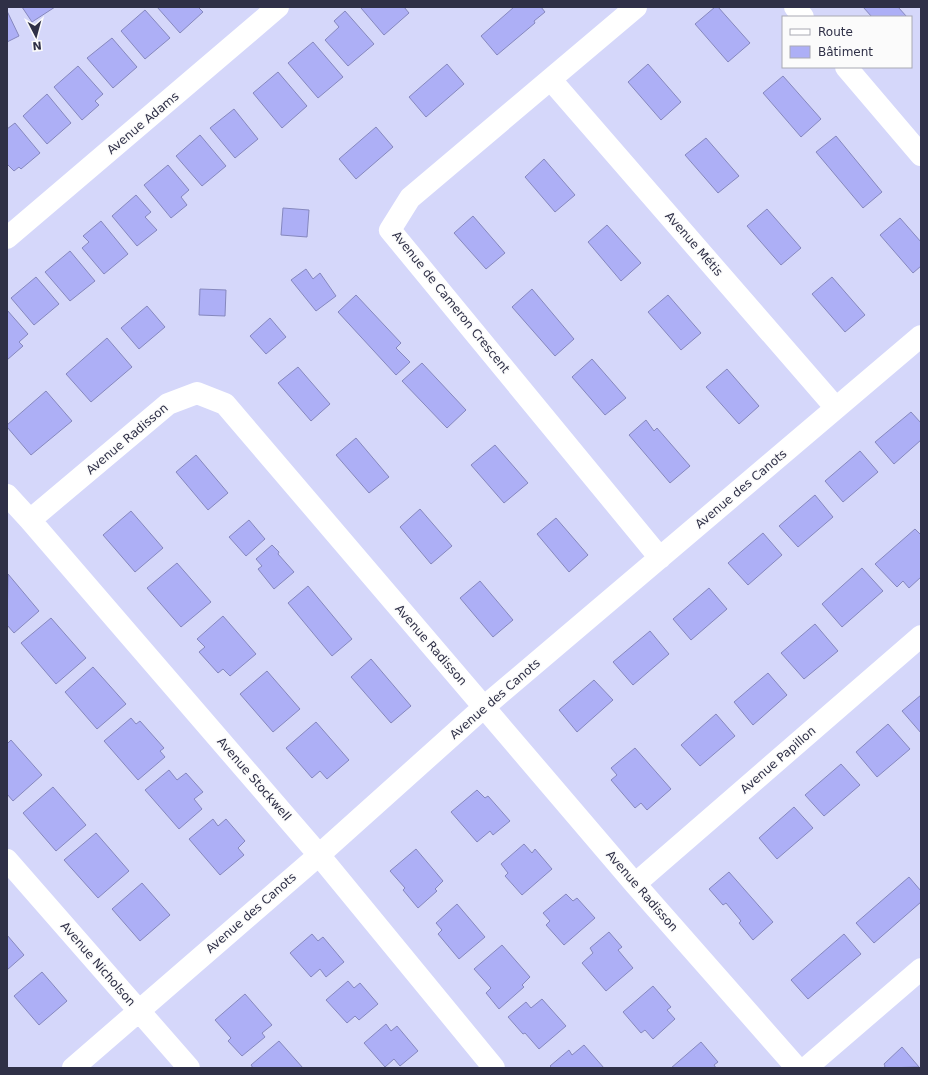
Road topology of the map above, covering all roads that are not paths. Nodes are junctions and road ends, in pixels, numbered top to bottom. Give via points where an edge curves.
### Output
1 (278, 7) edge
2 (636, 7) edge
3 (794, 7) edge
4 (802, 16) edge
5 (847, 68) edge
6 (551, 80) junction
7 (921, 155) edge
8 (7, 238) edge
9 (921, 336) edge
10 (836, 408) junction
11 (7, 495) edge
12 (30, 520) junction
13 (660, 558) junction
14 (921, 636) edge
15 (484, 707) junction
16 (319, 855) junction
17 (7, 860) edge
18 (635, 884) junction
19 (921, 970) edge
20 (139, 1010) junction
21 (73, 1068) edge
22 (189, 1068) edge
23 (494, 1068) edge
24 (797, 1068) edge
25 (806, 1068) edge

1 - 8 street, Avenue Adams
2 - 6 street, Avenue de Cameron Crescent
3 - 4 street
5 - 7 street
6 - 10 street, Avenue Métis
6 - 13 street, Avenue de Cameron Crescent via 410,198 390,230
9 - 10 street, Avenue des Canots
10 - 13 street, Avenue des Canots
11 - 12 street, Avenue Stockwell
12 - 15 street, Avenue Radisson via 168,404 197,393 225,404
12 - 16 street, Avenue Stockwell
13 - 15 street, Avenue des Canots
14 - 18 street, Avenue Papillon
15 - 16 street, Avenue des Canots
15 - 18 street, Avenue Radisson
16 - 20 street, Avenue des Canots
16 - 23 street, Avenue Stockwell
17 - 20 street, Avenue Nicholson
18 - 24 street, Avenue Radisson
19 - 25 street
20 - 21 street, Avenue des Canots
20 - 22 street, Avenue Nicholson

